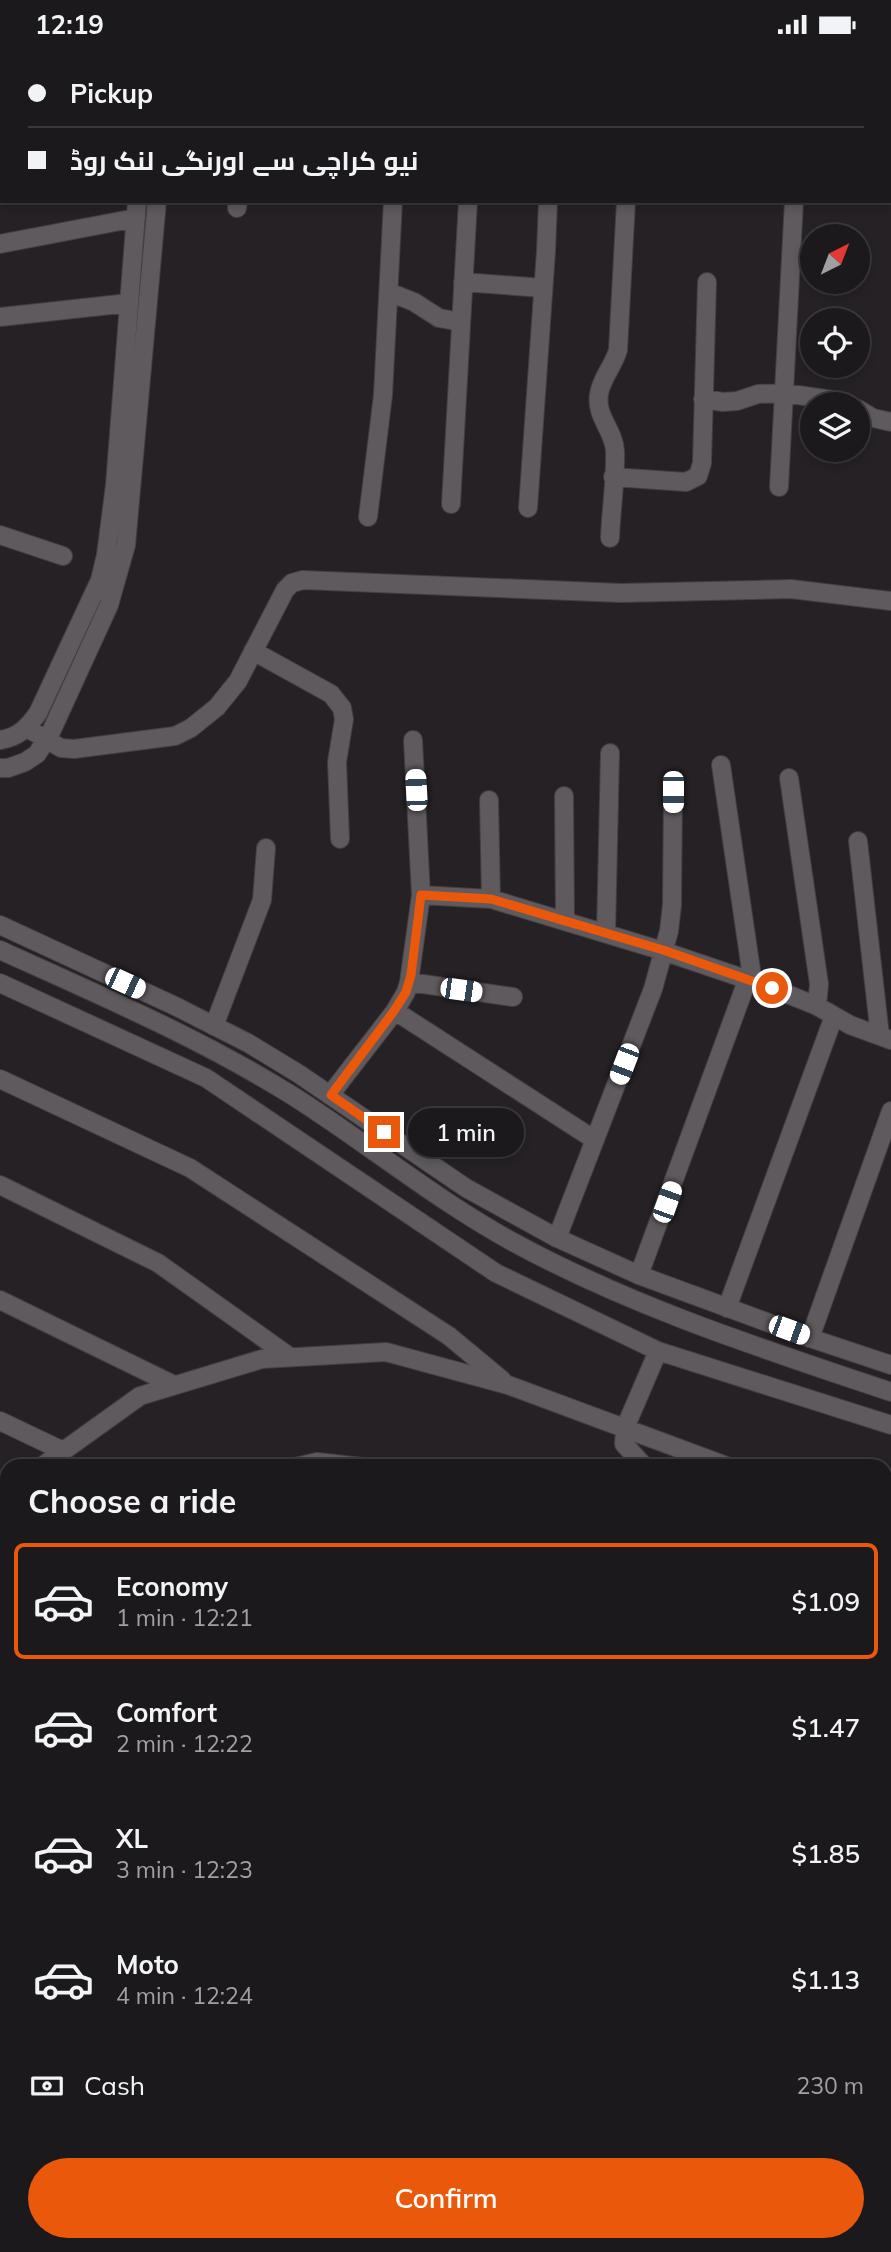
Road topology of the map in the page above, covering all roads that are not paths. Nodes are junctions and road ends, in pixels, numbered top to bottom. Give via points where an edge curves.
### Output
1 (157, 203) edge
2 (393, 203) edge
3 (468, 203) edge
4 (548, 203) edge
5 (626, 203) edge
6 (794, 203) edge
7 (137, 209) edge
8 (0, 244) edge
9 (463, 282) junction
10 (706, 282) dead end
11 (542, 288) junction
12 (389, 292) junction
13 (129, 303) junction
14 (0, 317) edge
15 (461, 321) junction
16 (784, 393) junction
17 (800, 395) edge
18 (704, 399) junction
19 (870, 416) edge
20 (891, 422) edge
21 (613, 477) junction
22 (779, 487) dead end
23 (451, 504) dead end
24 (528, 508) dead end
25 (368, 517) dead end
26 (0, 535) edge
27 (610, 538) dead end
28 (62, 556) dead end
29 (891, 601) edge
30 (253, 651) junction
31 (27, 729) junction
32 (0, 740) edge
33 (46, 740) junction
34 (413, 740) dead end
35 (610, 753) dead end
36 (721, 765) dead end
37 (0, 768) edge
38 (789, 778) dead end
39 (673, 792) dead end
40 (564, 796) dead end
41 (489, 800) dead end
42 (340, 839) dead end
43 (858, 841) dead end
44 (266, 848) dead end
45 (421, 895) junction
46 (491, 899) junction
47 (565, 921) junction
48 (0, 925) edge
49 (606, 933) junction
50 (0, 950) edge
51 (663, 950) junction
52 (749, 980) junction
53 (409, 982) junction
54 (0, 983) edge
55 (513, 997) dead end
56 (817, 1006) junction
57 (394, 1011) junction
58 (834, 1016) junction
59 (214, 1026) junction
60 (885, 1038) edge
61 (0, 1079) edge
62 (331, 1095) junction
63 (891, 1111) edge
64 (595, 1140) junction
65 (0, 1185) edge
66 (557, 1238) junction
67 (639, 1275) junction
68 (668, 1286) junction
69 (0, 1300) edge
70 (727, 1308) junction
71 (659, 1310) junction
72 (810, 1338) junction
73 (658, 1350) junction
74 (290, 1357) junction
75 (891, 1365) edge
76 (174, 1385) junction
77 (508, 1385) junction
78 (891, 1392) edge
79 (0, 1421) edge
80 (891, 1425) edge
81 (625, 1428) junction
82 (63, 1451) junction
83 (52, 1459) edge
84 (638, 1459) edge
85 (708, 1459) edge

1 - 33 street via 118,579
2 - 12 street
3 - 9 street
4 - 11 street
5 - 21 street via 618,350 599,394 602,419 612,435
6 - 16 street
7 - 8 street
7 - 13 street
9 - 11 street
9 - 15 street
10 - 18 street
11 - 24 street
12 - 15 street via 439,318
12 - 25 street via 383,395
13 - 14 street
13 - 31 street via 106,555 100,580
15 - 23 street
16 - 17 street
16 - 18 street via 723,403
16 - 22 street
18 - 21 street via 698,476 687,482
19 - 20 street
21 - 27 street
26 - 28 street
29 - 30 street via 791,589 621,593 303,580 285,590
30 - 33 street via 238,681 217,706 175,736 74,749
30 - 42 street via 331,694 342,708 337,762
31 - 32 street
31 - 33 street
33 - 37 street via 25,762
34 - 45 street
35 - 49 street
36 - 52 street
38 - 56 street via 819,984
39 - 51 street via 672,905
40 - 47 street
41 - 46 street
43 - 60 street
44 - 59 street via 262,901
45 - 46 street
45 - 53 street
46 - 47 street
47 - 49 street
48 - 59 street
49 - 51 street
50 - 71 street via 210,1049 294,1097 512,1241
51 - 52 street
51 - 64 street via 653,989
52 - 56 street
52 - 67 street
53 - 55 street
53 - 57 street
54 - 73 street via 206,1078 496,1273
56 - 58 street
57 - 62 street
57 - 64 street
58 - 60 street
58 - 70 street
59 - 62 street
61 - 77 street via 190,1168 449,1336
62 - 66 street via 466,1188
63 - 72 street
64 - 66 street
65 - 74 street via 158,1263
66 - 67 street
67 - 68 street
68 - 70 street
68 - 71 street
69 - 76 street
70 - 72 street
71 - 78 street
72 - 75 street
73 - 80 street
73 - 81 street
74 - 76 street via 262,1359
74 - 77 street via 386,1352
76 - 82 street via 140,1396
77 - 81 street
79 - 82 street
81 - 84 street via 624,1444
81 - 85 street
82 - 83 street

